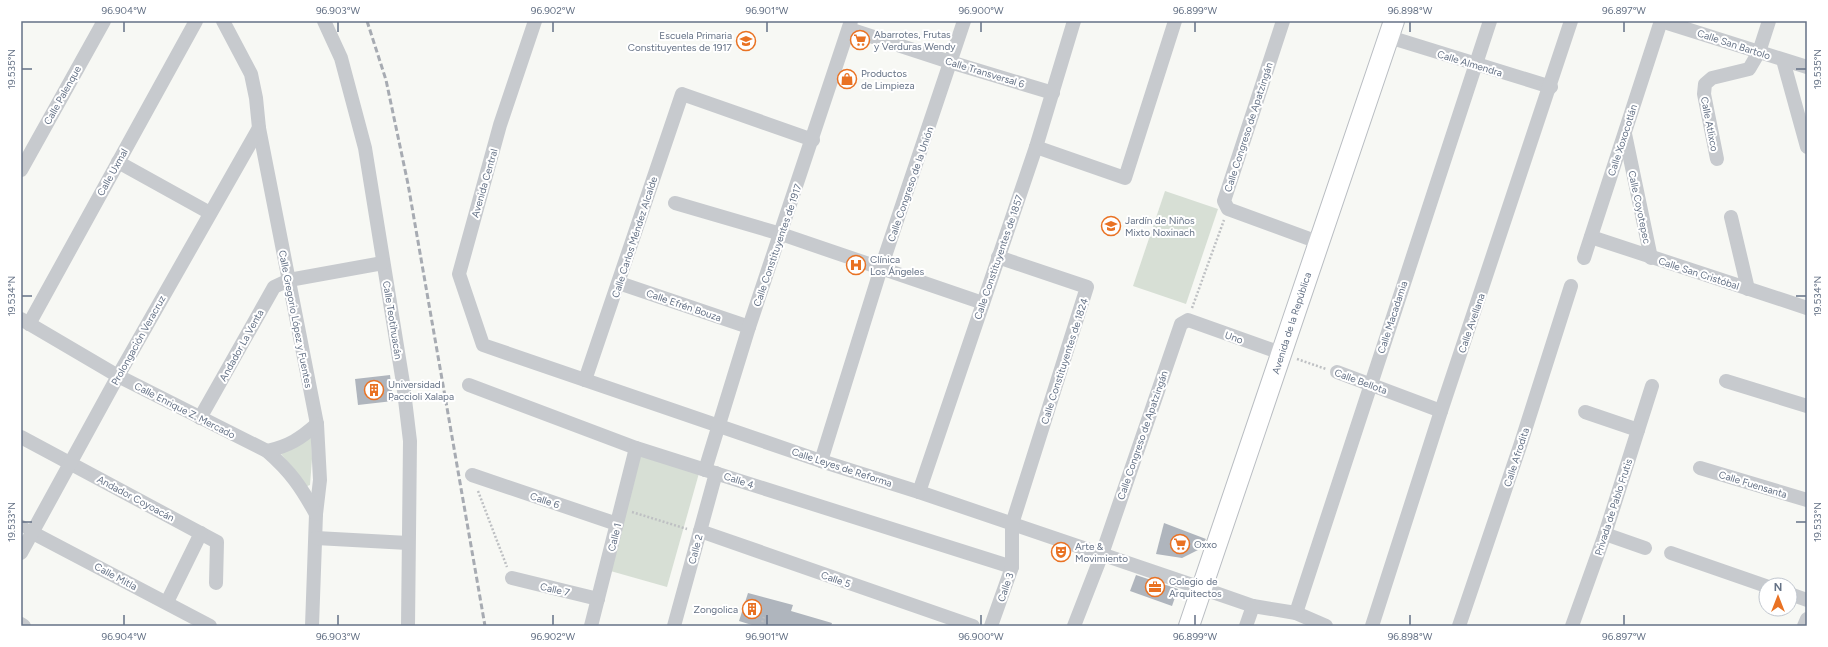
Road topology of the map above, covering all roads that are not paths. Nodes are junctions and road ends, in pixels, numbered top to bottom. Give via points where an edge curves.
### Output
1 (104, 21) edge
2 (196, 21) edge
3 (222, 21) edge
4 (324, 21) edge
5 (535, 21) edge
6 (964, 21) edge
7 (1074, 21) edge
8 (1175, 21) edge
9 (1283, 21) edge
10 (1490, 21) edge
11 (1571, 21) edge
12 (1661, 21) edge
13 (1769, 21) edge
14 (850, 25) edge
15 (1392, 29) edge
16 (1759, 52) junction
17 (1783, 60) junction
18 (950, 62) junction
19 (1476, 65) junction
20 (1807, 67) edge
21 (1550, 87) junction
22 (1053, 93) junction
23 (258, 128) junction
24 (1624, 134) junction
25 (813, 140) junction
26 (1036, 147) junction
27 (1807, 147) edge
28 (1717, 158) dead end
29 (118, 162) junction
30 (21, 170) edge
31 (675, 203) dead end
32 (210, 213) junction
33 (1731, 217) dead end
34 (781, 234) junction
35 (1591, 237) junction
36 (1318, 242) junction
37 (998, 257) junction
38 (1584, 258) dead end
39 (1651, 258) junction
40 (383, 262) junction
41 (881, 268) junction
42 (289, 280) junction
43 (619, 283) junction
44 (1571, 286) dead end
45 (1748, 289) junction
46 (983, 303) junction
47 (1807, 308) edge
48 (1188, 320) joint
49 (25, 321) edge
50 (749, 327) junction
51 (483, 346) joint
52 (1281, 353) junction
53 (1337, 372) road end
54 (118, 376) junction
55 (585, 380) junction
56 (1726, 381) dead end
57 (1370, 384) junction
58 (469, 385) dead end
59 (1652, 386) dead end
60 (1807, 406) edge
61 (1441, 411) junction
62 (1585, 412) dead end
63 (200, 418) junction
64 (317, 424) junction
65 (718, 426) junction
66 (1638, 430) junction
67 (21, 437) edge
68 (636, 448) junction
69 (267, 452) junction
70 (821, 461) junction
71 (71, 463) junction
72 (1700, 468) dead end
73 (711, 471) junction
74 (472, 475) road end
75 (919, 492) junction
76 (1807, 500) edge
77 (316, 514) junction
78 (617, 524) junction
79 (1012, 524) junction
80 (27, 529) edge
81 (201, 533) junction
82 (699, 534) junction
83 (1605, 534) junction
84 (316, 538) junction
85 (408, 543) junction
86 (1645, 548) dead end
87 (21, 553) edge
88 (1671, 553) dead end
89 (1102, 554) junction
90 (1012, 567) junction
91 (512, 578) road end
92 (216, 583) dead end
93 (1758, 583) edge
94 (1201, 588) junction
95 (598, 599) junction
96 (167, 602) junction
97 (1253, 606) junction
98 (1296, 613) junction
99 (1807, 619) edge
100 (21, 624) edge
101 (24, 626) edge
102 (210, 626) edge
103 (312, 626) edge
104 (408, 626) edge
105 (591, 626) edge
106 (674, 626) edge
107 (973, 626) edge
108 (991, 626) edge
109 (1074, 626) edge
110 (1189, 626) edge
111 (1246, 626) edge
112 (1326, 626) edge
113 (1372, 626) edge
114 (1459, 626) edge
115 (1572, 626) edge
116 (1804, 626) edge

1 - 30 street, Calle Palenque
2 - 29 street, Calle Uxmal
3 - 23 street, Calle Gregorio López y Fuentes via 251,74
4 - 40 street, Calle Teotihuacán via 341,58 365,148
5 - 51 street, Avenida Central via 500,125 459,274
6 - 18 street, Calle Congreso de la Unión
7 - 22 street, Calle Constituyentes de 1857
8 - 26 street via 1124,178
9 - 36 street, Calle Congreso de Apatzingán via 1224,201 1228,209
10 - 19 street, Calle Macadamia
11 - 21 street, Calle Avellana
12 - 16 street, Calle San Bartolo
12 - 24 street, Calle Xoxocotlán
13 - 16 street
14 - 18 street, Calle Transversal 6
14 - 25 street, Calle Constituyentes de 1917
15 - 19 street, Calle Almendra
15 - 36 main road, Avenida de la República
16 - 17 street, Calle San Bartolo
16 - 28 street, Calle Atlixco via 1748,69 1712,78 1705,84 1704,94
17 - 20 street, Calle San Bartolo
17 - 27 street
18 - 22 street, Calle Transversal 6
18 - 41 street, Calle Congreso de la Unión
19 - 21 street, Calle Almendra
19 - 57 street, Calle Macadamia
21 - 61 street, Calle Avellana
22 - 26 street, Calle Constituyentes de 1857
23 - 32 street, Prolongación Veracruz
23 - 42 street, Calle Gregorio López y Fuentes
24 - 35 street, Calle Xoxocotlán
24 - 39 street, Calle Coyotepec
25 - 34 street, Calle Constituyentes de 1917
25 - 43 street, Calle Carlos Méndez Alcalde via 682,94
26 - 37 street, Calle Constituyentes de 1857
29 - 32 street
29 - 49 street, Calle Uxmal
31 - 34 street
32 - 54 street, Prolongación Veracruz
33 - 45 street
34 - 41 street
34 - 50 street, Calle Constituyentes de 1917
35 - 38 street, Calle Xoxocotlán
35 - 39 street, Calle San Cristóbal
36 - 52 main road, Avenida de la República
37 - 46 street, Calle Constituyentes de 1857
37 - 79 street, Calle Constituyentes de 1824 via 1087,287
39 - 45 street, Calle San Cristóbal
40 - 42 street
40 - 85 street, Calle Teotihuacán via 410,441
41 - 46 street
41 - 70 street, Calle Congreso de la Unión
42 - 63 street, Andador La Venta via 274,287
42 - 64 street, Calle Gregorio López y Fuentes
43 - 50 street, Calle Efrén Bouza
43 - 55 street, Calle Carlos Méndez Alcalde
44 - 114 street, Calle Afrodita
45 - 47 street, Calle San Cristóbal
46 - 75 street, Calle Constituyentes de 1857
48 - 52 street, Uno
48 - 89 street, Calle Congreso de Apatzingán via 1181,324
49 - 54 street, Calle Enrique Z. Mercado
50 - 65 street, Calle Constituyentes de 1917
51 - 55 street, Calle Leyes de Reforma
52 - 94 main road, Avenida de la República
53 - 57 street, Calle Bellota
54 - 63 street, Calle Enrique Z. Mercado
54 - 71 street, Prolongación Veracruz
55 - 65 street, Calle Leyes de Reforma
56 - 60 street
57 - 61 street, Calle Bellota
57 - 98 street, Calle Macadamia
58 - 68 street, Calle 4
59 - 66 street, Privada de Pablo Frutis
61 - 113 street, Calle Avellana
62 - 66 street
63 - 69 street, Calle Enrique Z. Mercado
64 - 69 street via 301,438 285,447
64 - 77 street, Calle Gregorio López y Fuentes via 320,480
65 - 70 street, Calle Leyes de Reforma
65 - 73 street, Calle Constituyentes de 1917
66 - 83 street, Privada de Pablo Frutis
67 - 71 street, Andador Coyoacán
68 - 73 street, Calle 4
68 - 78 street, Calle 1
69 - 77 street, Calle Enrique Z. Mercado via 286,467 299,483
70 - 75 street, Calle Leyes de Reforma
71 - 80 street, Prolongación Veracruz
71 - 81 street, Andador Coyoacán
72 - 76 street, Calle Fuensanta
73 - 82 street, Calle 2
73 - 90 street, Calle 4
74 - 78 street, Calle 6
75 - 79 street, Calle Leyes de Reforma
77 - 84 street, Calle Gregorio López y Fuentes
78 - 95 street, Calle 1
79 - 89 street, Calle Leyes de Reforma
79 - 90 street, Calle 3
80 - 87 street, Prolongación Veracruz
80 - 96 street, Calle Mitla
81 - 92 street, Andador Coyoacán via 217,542
81 - 96 street
82 - 106 street, Calle 2
82 - 107 street, Calle 5
83 - 86 street
83 - 115 street, Privada de Pablo Frutis
84 - 85 street
84 - 103 street, Calle Gregorio López y Fuentes
85 - 104 street, Calle Teotihuacán
88 - 93 street
89 - 94 street, Calle Leyes de Reforma
89 - 109 street, Calle Congreso de Apatzingán
90 - 108 street, Calle 3
91 - 95 street, Calle 7
94 - 97 street, Calle Leyes de Reforma
94 - 110 main road, Avenida de la República
95 - 105 street, Calle 1
96 - 102 street, Calle Mitla
97 - 98 street, Calle Leyes de Reforma
97 - 111 street
98 - 112 street, Calle Leyes de Reforma
99 - 116 street
100 - 101 street

